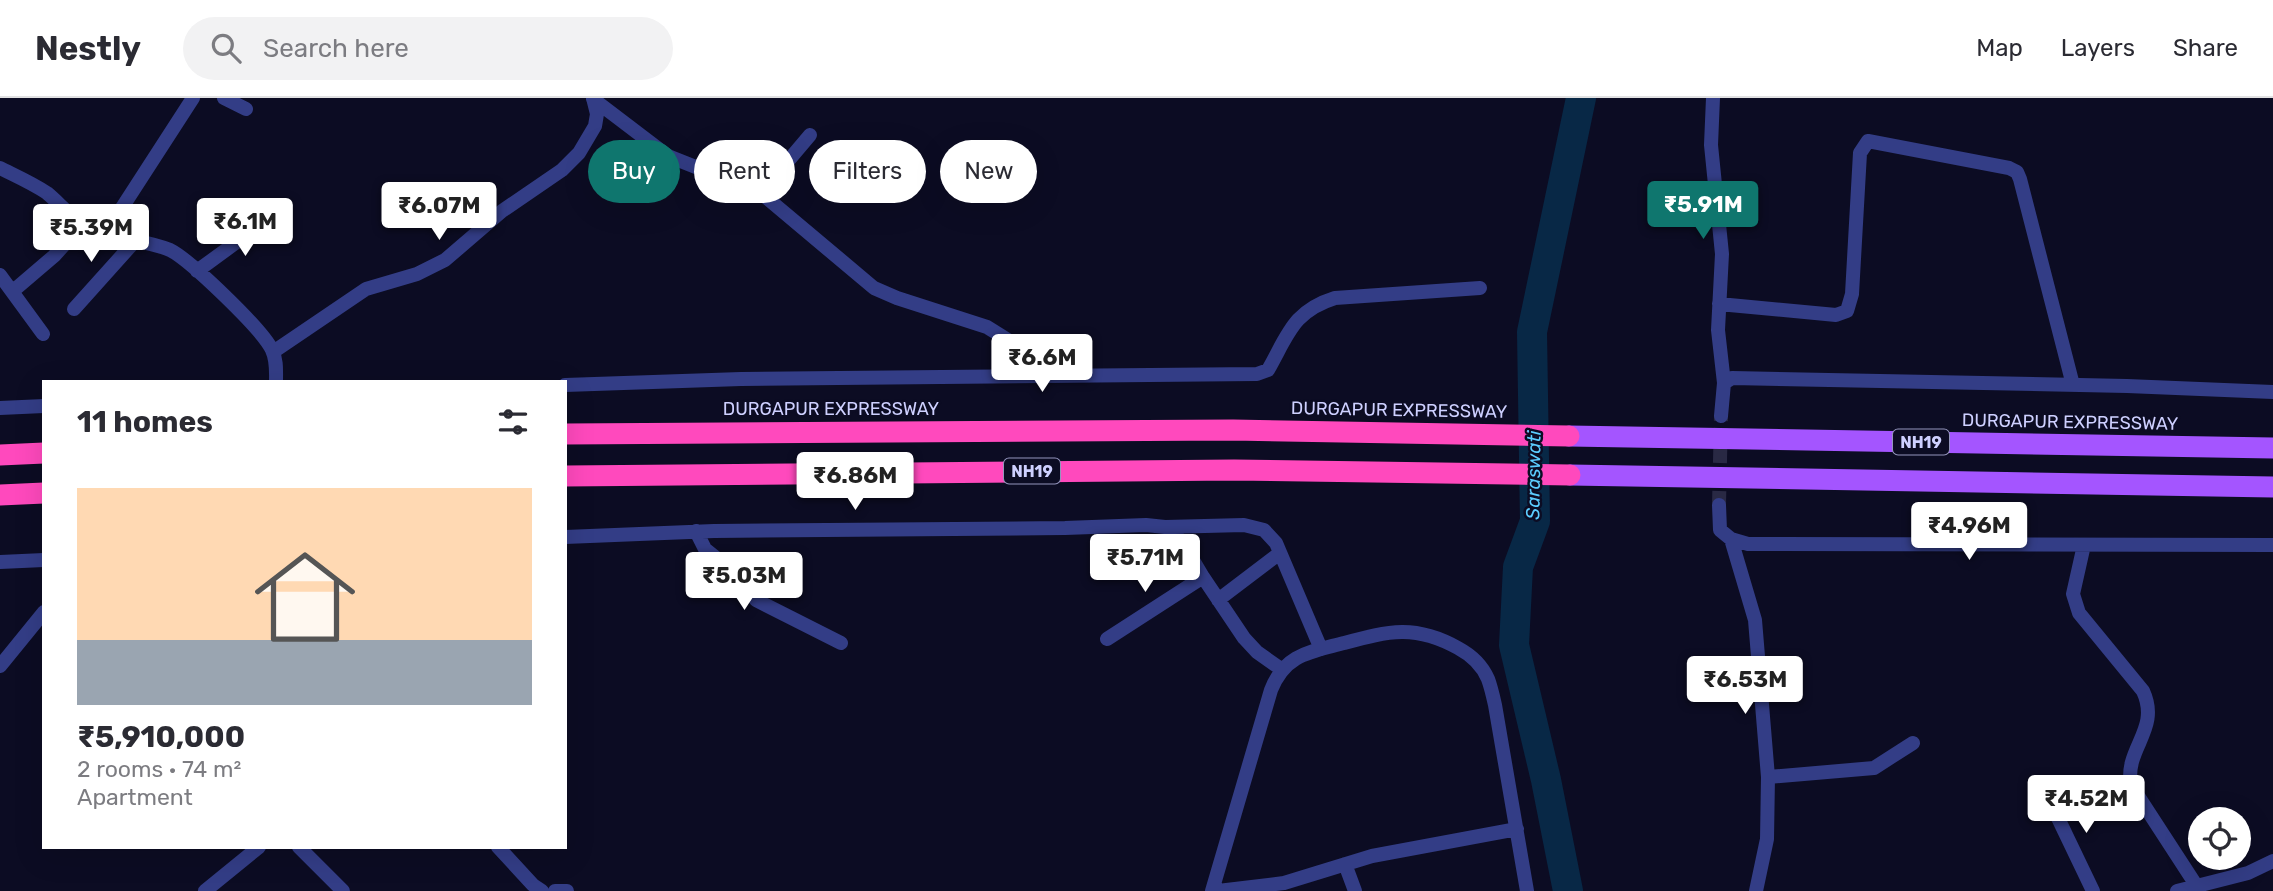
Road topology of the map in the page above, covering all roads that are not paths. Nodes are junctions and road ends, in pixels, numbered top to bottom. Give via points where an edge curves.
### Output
1 (193, 98) edge
2 (224, 98) edge
3 (1713, 98) edge
4 (593, 99) edge
5 (246, 109) dead end
6 (810, 135) dead end
7 (795, 153) edge
8 (694, 166) edge
9 (3, 173) edge
10 (773, 203) edge
11 (271, 217) dead end
12 (83, 224) junction
13 (105, 234) junction
14 (135, 241) junction
15 (197, 271) junction
16 (0, 275) edge
17 (1480, 288) dead end
18 (13, 291) junction
19 (1719, 304) junction
20 (74, 309) dead end
21 (43, 334) dead end
22 (273, 352) junction
23 (1046, 376) junction
24 (276, 380) edge
25 (1724, 383) junction
26 (567, 385) edge
27 (2073, 385) junction
28 (2273, 392) edge
29 (42, 406) edge
30 (0, 408) edge
31 (1721, 416) tunnel mouth
32 (567, 434) edge
33 (1569, 436) joint
34 (2273, 448) edge
35 (42, 453) edge
36 (0, 455) edge
37 (1570, 475) joint
38 (567, 476) edge
39 (2273, 487) edge
40 (42, 493) edge
41 (0, 495) edge
42 (1719, 505) tunnel mouth
43 (1165, 527) junction
44 (696, 531) junction
45 (567, 537) edge
46 (1731, 540) junction
47 (2084, 545) junction
48 (2273, 545) edge
49 (1280, 553) junction
50 (42, 560) edge
51 (0, 562) edge
52 (1203, 577) junction
53 (1218, 600) junction
54 (42, 614) edge
55 (1107, 639) dead end
56 (841, 643) dead end
57 (1321, 649) junction
58 (0, 666) edge
59 (1281, 669) junction
60 (1913, 743) dead end
61 (1768, 778) junction
62 (2046, 793) dead end
63 (1517, 830) junction
64 (256, 849) edge
65 (301, 849) edge
66 (500, 849) edge
67 (2273, 861) edge
68 (1345, 864) junction
69 (2196, 885) junction
70 (205, 891) edge
71 (343, 891) edge
72 (542, 891) edge
73 (555, 891) edge
74 (567, 891) edge
75 (1212, 891) edge
76 (1218, 891) edge
77 (1355, 891) edge
78 (1527, 891) edge
79 (1756, 891) edge
80 (2093, 891) edge
81 (2177, 891) edge

1 - 13 street
2 - 5 street
3 - 19 street via 1712,145 1722,254
4 - 8 street via 668,156
4 - 22 street via 595,126 562,170 502,211 445,260 366,289
6 - 7 street
9 - 12 street via 47,193
10 - 23 street via 874,288 1000,334
11 - 15 street
12 - 13 street
12 - 18 street
13 - 14 street
14 - 15 street via 172,251
14 - 20 street
15 - 22 street via 253,325
16 - 18 street
17 - 23 street via 1318,303 1296,321 1268,370 1257,374
18 - 21 street
19 - 25 street
19 - 27 street via 1836,315 1847,311 1852,294 1860,153 1868,141 2009,168 2020,179
22 - 24 street
23 - 26 street
25 - 27 street via 1732,378
25 - 31 street
27 - 28 street
29 - 30 street
32 - 33 highway, DURGAPUR EXPRESSWAY / NH19 via 1233,430
33 - 34 main road, DURGAPUR EXPRESSWAY / NH19
35 - 36 highway
37 - 38 highway, NH19 via 1221,470
37 - 39 main road, NH19
40 - 41 highway
42 - 46 street via 1720,530
43 - 44 street
43 - 49 street via 1255,527 1270,536
43 - 52 street via 1178,538
44 - 45 street
44 - 56 street via 705,548 735,573 756,600
46 - 47 street via 1748,544
46 - 61 street via 1755,620
47 - 48 street
47 - 69 street via 2073,594 2079,613 2148,703 2150,716 2130,767 2132,785
49 - 53 street
49 - 57 street
50 - 51 street
52 - 53 street
52 - 55 street
53 - 59 street via 1244,638
54 - 58 street
57 - 59 street via 1301,654
57 - 63 street via 1383,632 1421,632 1454,646 1479,664 1495,705
59 - 75 street
60 - 61 street via 1874,768
61 - 79 street via 1767,839
62 - 80 street
63 - 68 street
63 - 78 street
64 - 70 street
65 - 71 street
66 - 72 street
67 - 69 street via 2248,873
68 - 76 street via 1284,883
68 - 77 street
69 - 81 street
73 - 74 street

